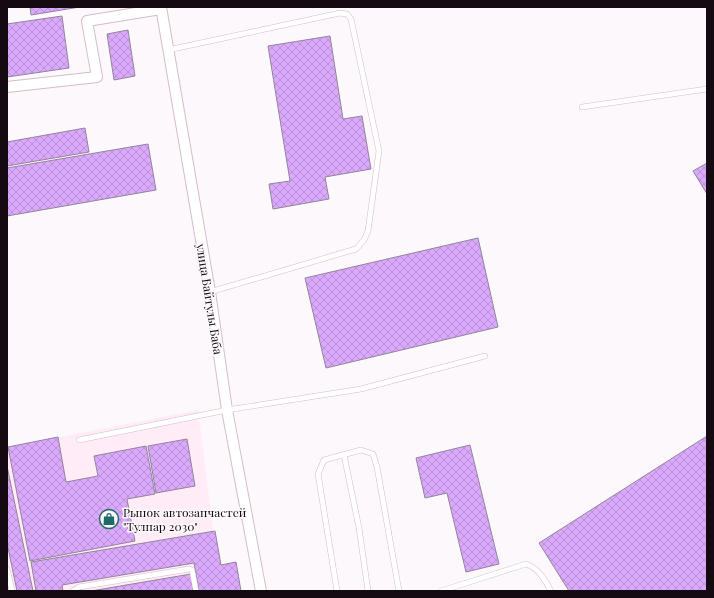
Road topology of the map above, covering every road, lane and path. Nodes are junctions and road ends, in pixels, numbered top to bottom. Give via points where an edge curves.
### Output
1 (161, 8) edge
2 (168, 50) junction
3 (7, 87) edge
4 (707, 89) edge
5 (582, 107) dead end
6 (210, 292) junction
7 (485, 356) dead end
8 (227, 410) junction
9 (80, 440) dead end
10 (344, 455) junction
11 (7, 569) edge
12 (12, 591) edge
13 (73, 591) edge
14 (196, 591) edge
15 (261, 591) edge
16 (337, 591) edge
17 (368, 591) edge
18 (399, 591) edge
19 (441, 591) edge
20 (551, 591) edge

1 - 2 street, улица Байтулы Баба
1 - 3 street via 87,21 97,77
2 - 6 street, улица Байтулы Баба
2 - 6 lane via 340,13 347,14 351,19 379,149 368,231 356,249
4 - 5 lane
6 - 8 street, улица Байтулы Баба
7 - 8 lane via 361,389
8 - 9 lane
8 - 15 street, улица Байтулы Баба
10 - 16 lane via 324,460 318,474
10 - 17 lane via 359,528
10 - 18 lane via 361,450 373,454
11 - 12 lane
13 - 14 lane via 79,587 189,569 193,573
19 - 20 lane via 526,564 540,572

